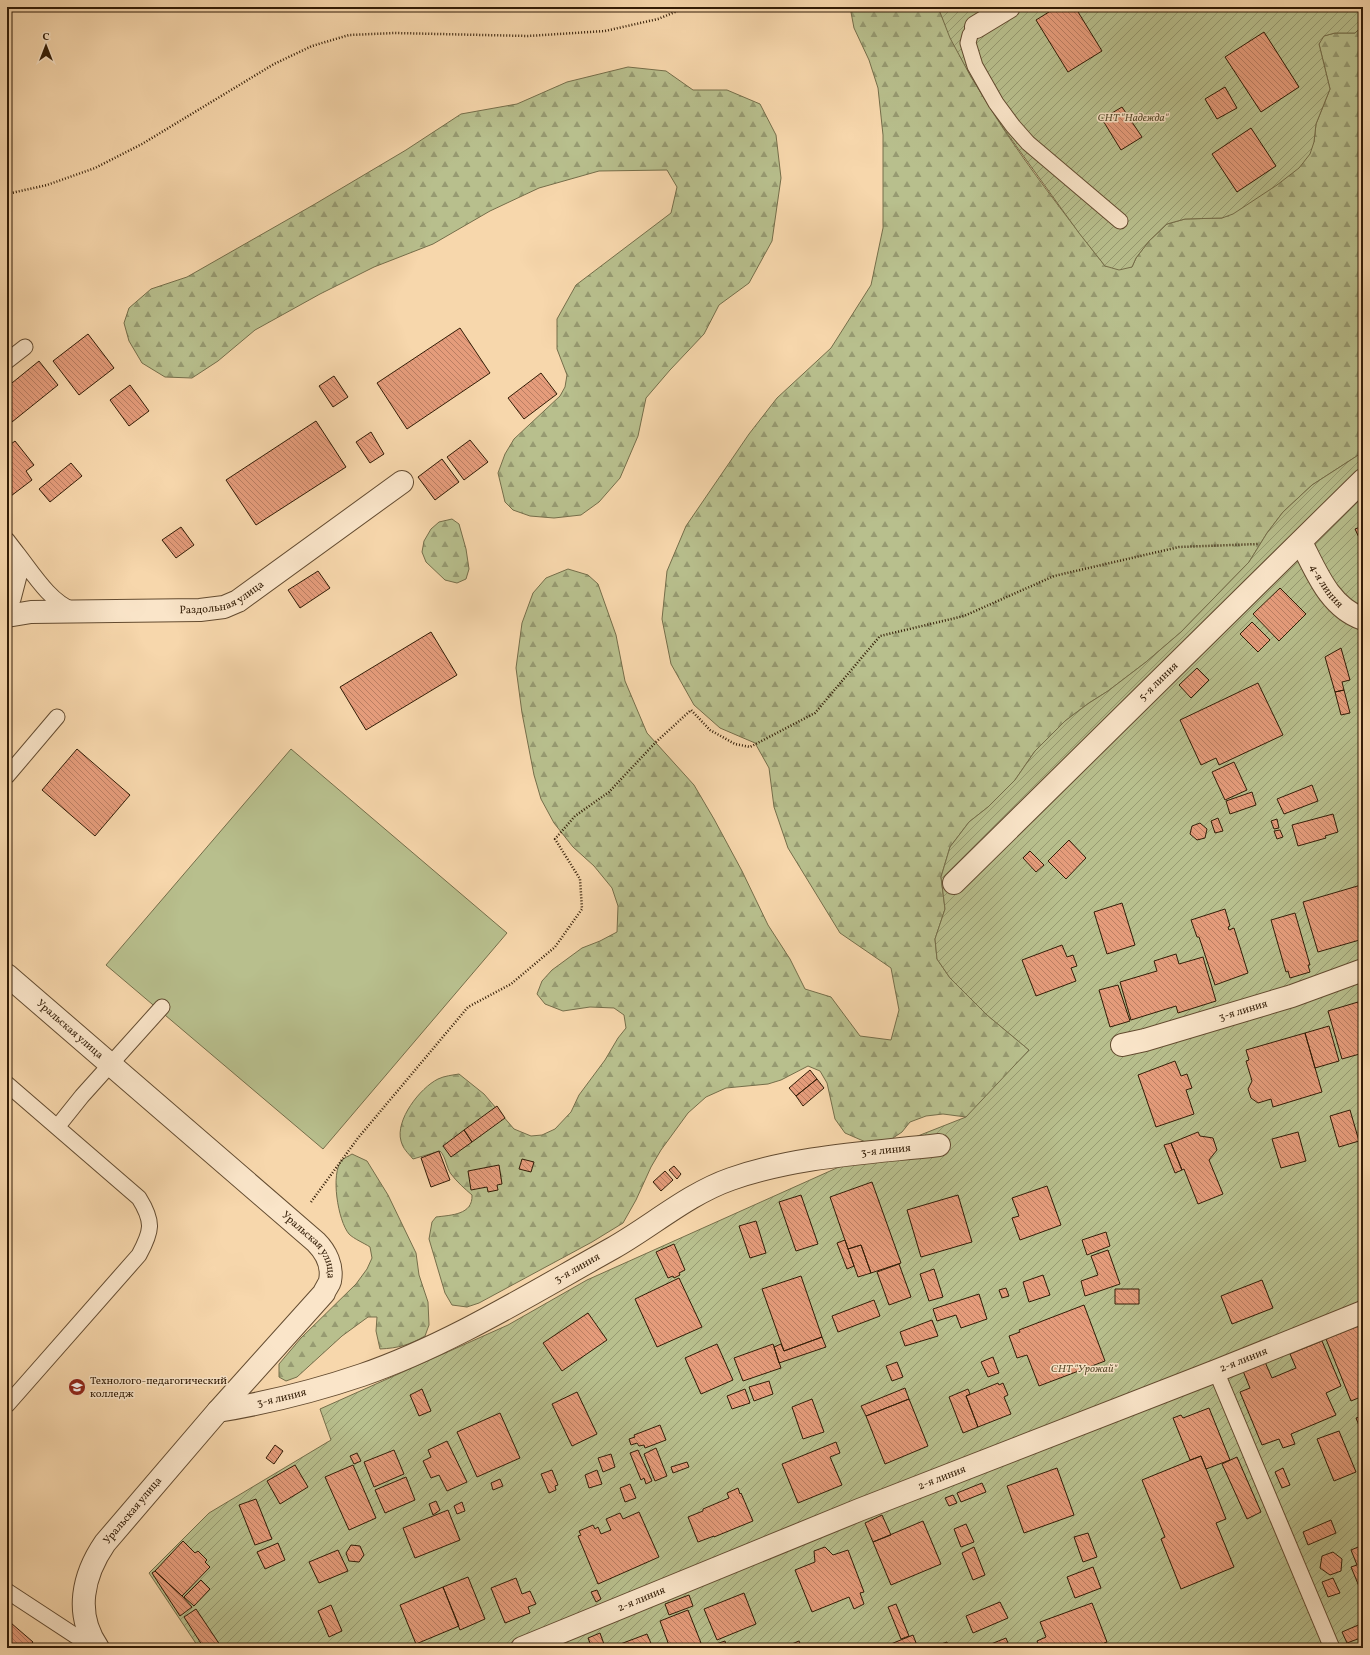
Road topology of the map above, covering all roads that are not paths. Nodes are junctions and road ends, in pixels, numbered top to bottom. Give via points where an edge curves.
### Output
1 (1010, 7) edge
2 (976, 27) joint
3 (1120, 220) dead end
4 (25, 347) dead end
5 (7, 361) edge
6 (1363, 480) edge
7 (402, 482) dead end
8 (7, 540) edge
9 (1301, 542) junction
10 (17, 553) junction
11 (7, 607) edge
12 (77, 612) junction
13 (7, 616) edge
14 (1363, 619) edge
15 (57, 717) dead end
16 (7, 776) edge
17 (954, 883) dead end
18 (1363, 970) edge
19 (7, 976) edge
20 (162, 1007) dead end
21 (1122, 1045) dead end
22 (110, 1065) junction
23 (7, 1084) edge
24 (58, 1126) junction
25 (939, 1145) dead end
26 (1363, 1312) edge
27 (1216, 1371) junction
28 (7, 1405) edge
29 (218, 1410) junction
30 (7, 1591) edge
31 (94, 1648) edge
32 (98, 1648) edge
33 (522, 1648) edge
34 (1332, 1648) edge

1 - 2 street
2 - 3 lane via 968,42 970,51 996,103 1013,126 1028,143
4 - 5 lane
6 - 9 street, 5-я линия
7 - 12 street, Раздольная улица via 238,601 224,607 200,610
8 - 10 lane
9 - 14 street, 4-я линия via 1324,586 1338,604
9 - 17 street, 5-я линия
10 - 11 lane via 19,576 13,599
10 - 12 lane via 56,601
12 - 13 street, Раздольная улица via 31,612
15 - 16 lane
18 - 21 street, 3-я линия via 1292,996
19 - 22 street, Уральская улица
20 - 22 lane
22 - 24 lane
22 - 29 street, Уральская улица via 295,1223 326,1253 330,1281 324,1293
23 - 24 lane
24 - 28 lane via 139,1198 146,1209 150,1225 148,1238 139,1255
25 - 29 street, 3-я линия via 774,1166 729,1180 698,1195 618,1246 484,1320 426,1348 355,1377 257,1404
26 - 27 street, 2-я линия
27 - 33 street, 2-я линия via 859,1510
27 - 34 lane
29 - 32 street, Уральская улица via 94,1559 86,1586 84,1610 88,1628
30 - 31 lane

